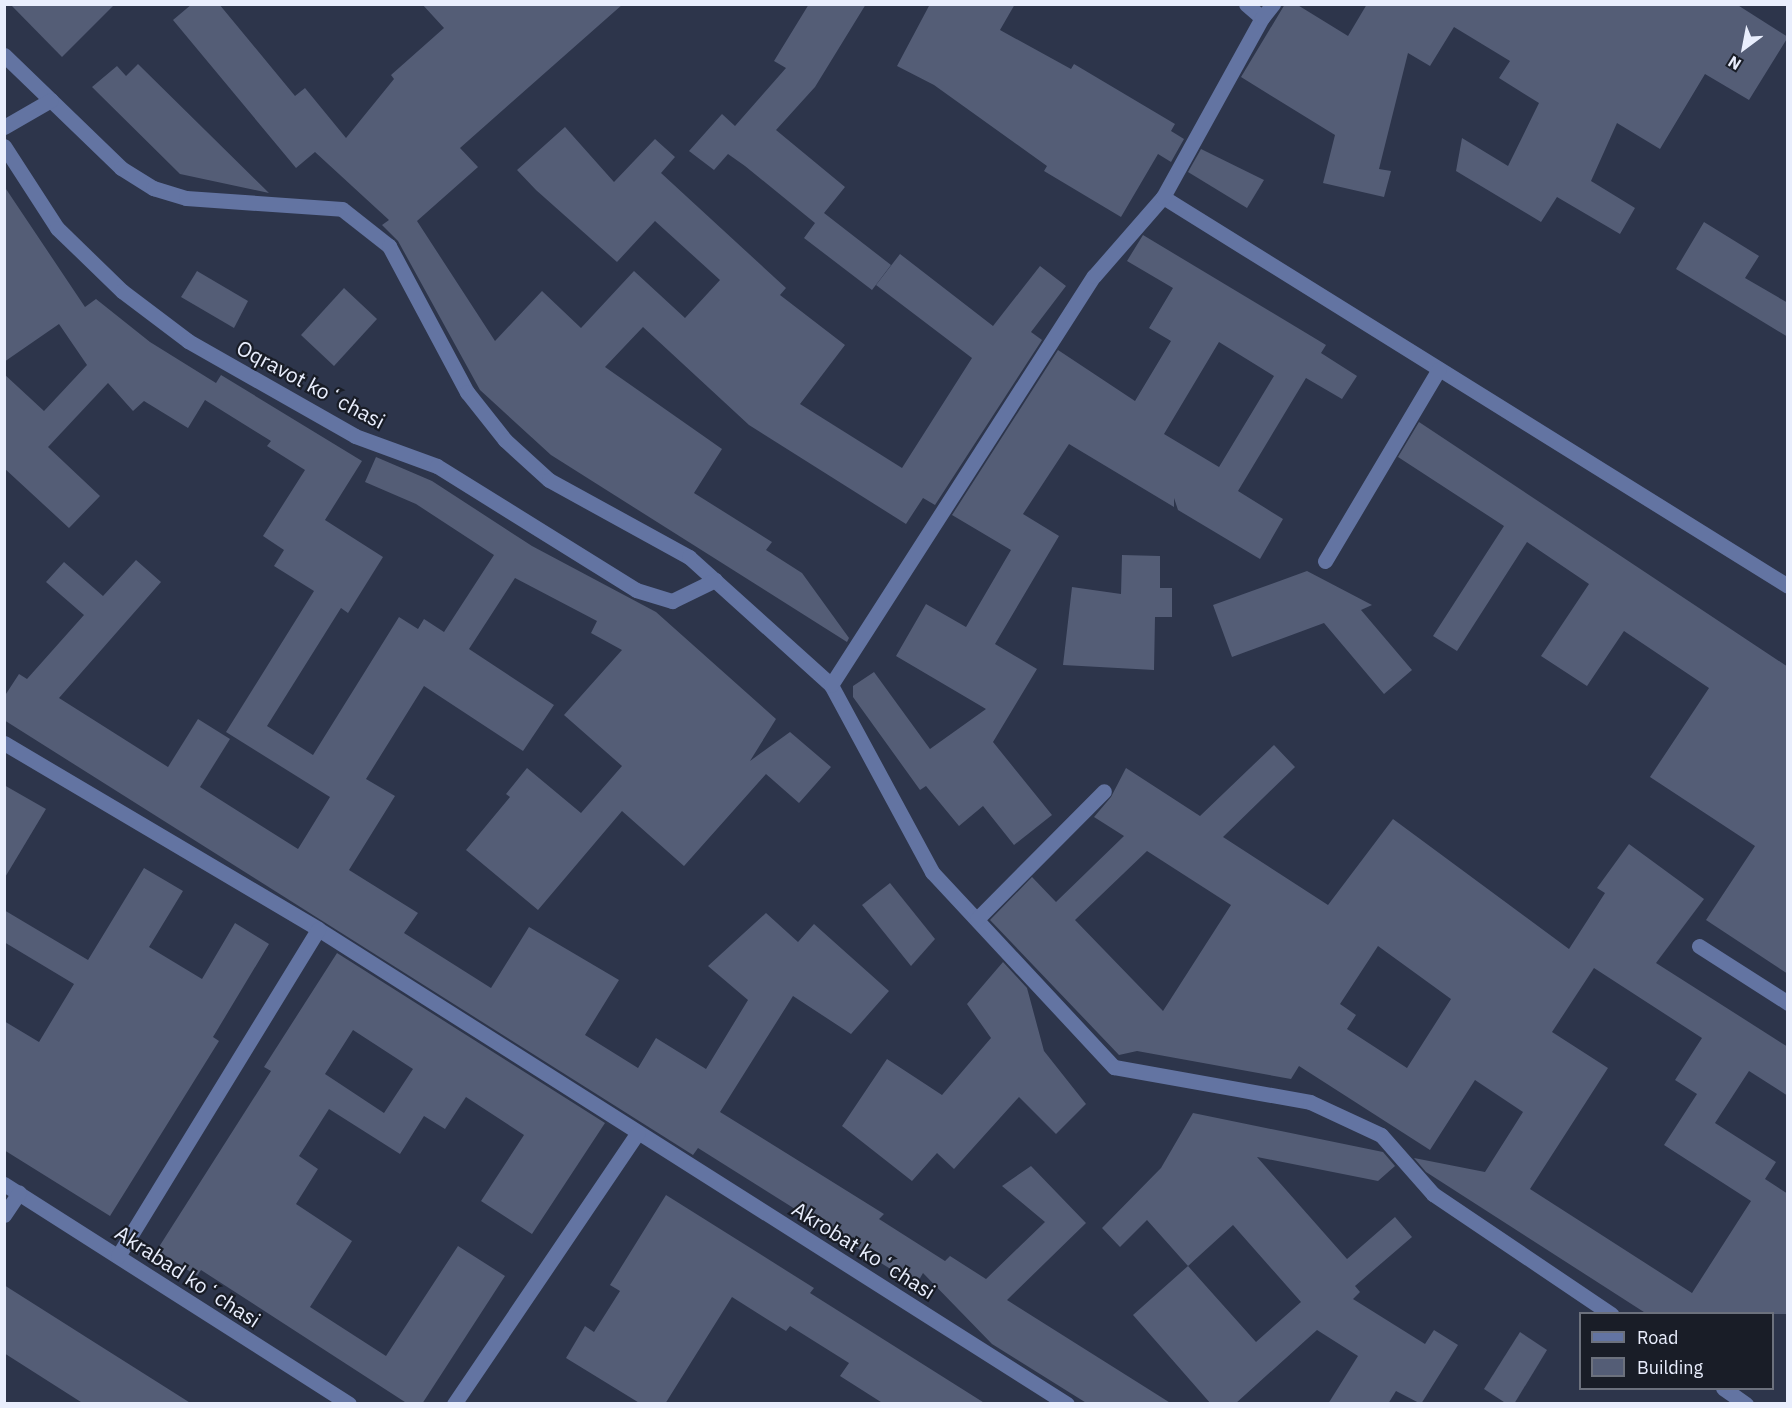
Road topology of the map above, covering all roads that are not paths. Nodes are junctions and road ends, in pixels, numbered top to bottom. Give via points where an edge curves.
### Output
1 (1246, 4) edge
2 (1273, 4) edge
3 (1262, 18) junction
4 (4, 55) edge
5 (51, 100) junction
6 (4, 127) edge
7 (4, 146) edge
8 (1164, 198) junction
9 (1439, 369) junction
10 (1325, 561) dead end
11 (715, 580) junction
12 (1788, 586) edge
13 (831, 685) junction
14 (4, 743) edge
15 (1104, 791) dead end
16 (977, 920) junction
17 (318, 929) junction
18 (1699, 946) dead end
19 (1788, 1003) edge
20 (638, 1132) junction
21 (4, 1184) edge
22 (19, 1193) junction
23 (4, 1215) edge
24 (118, 1256) junction
25 (1608, 1312) edge
26 (1725, 1390) edge
27 (349, 1404) edge
28 (454, 1404) edge
29 (1067, 1404) edge
30 (1746, 1404) edge

1 - 3 street
2 - 3 street
3 - 8 street
4 - 5 street
5 - 6 street
5 - 11 street via 121,168 153,188 186,198 342,209 389,246 467,392 505,440 549,480 689,557
7 - 11 street, Oqravot koʻchasi via 57,228 122,291 188,341 355,436 437,466 636,590 672,601
8 - 9 street
8 - 13 street via 1094,276
9 - 10 street
9 - 12 street
11 - 13 street
13 - 16 street via 932,872
14 - 17 street, Akrobat koʻchasi
15 - 16 street
16 - 25 street via 1114,1067 1310,1102 1381,1135 1433,1194
17 - 20 street, Akrobat koʻchasi
17 - 24 street
18 - 19 street
20 - 28 street
20 - 29 street, Akrobat koʻchasi
21 - 22 street, Akrabad koʻchasi
22 - 23 street
22 - 24 street, Akrabad koʻchasi
24 - 27 street, Akrabad koʻchasi
26 - 30 street

